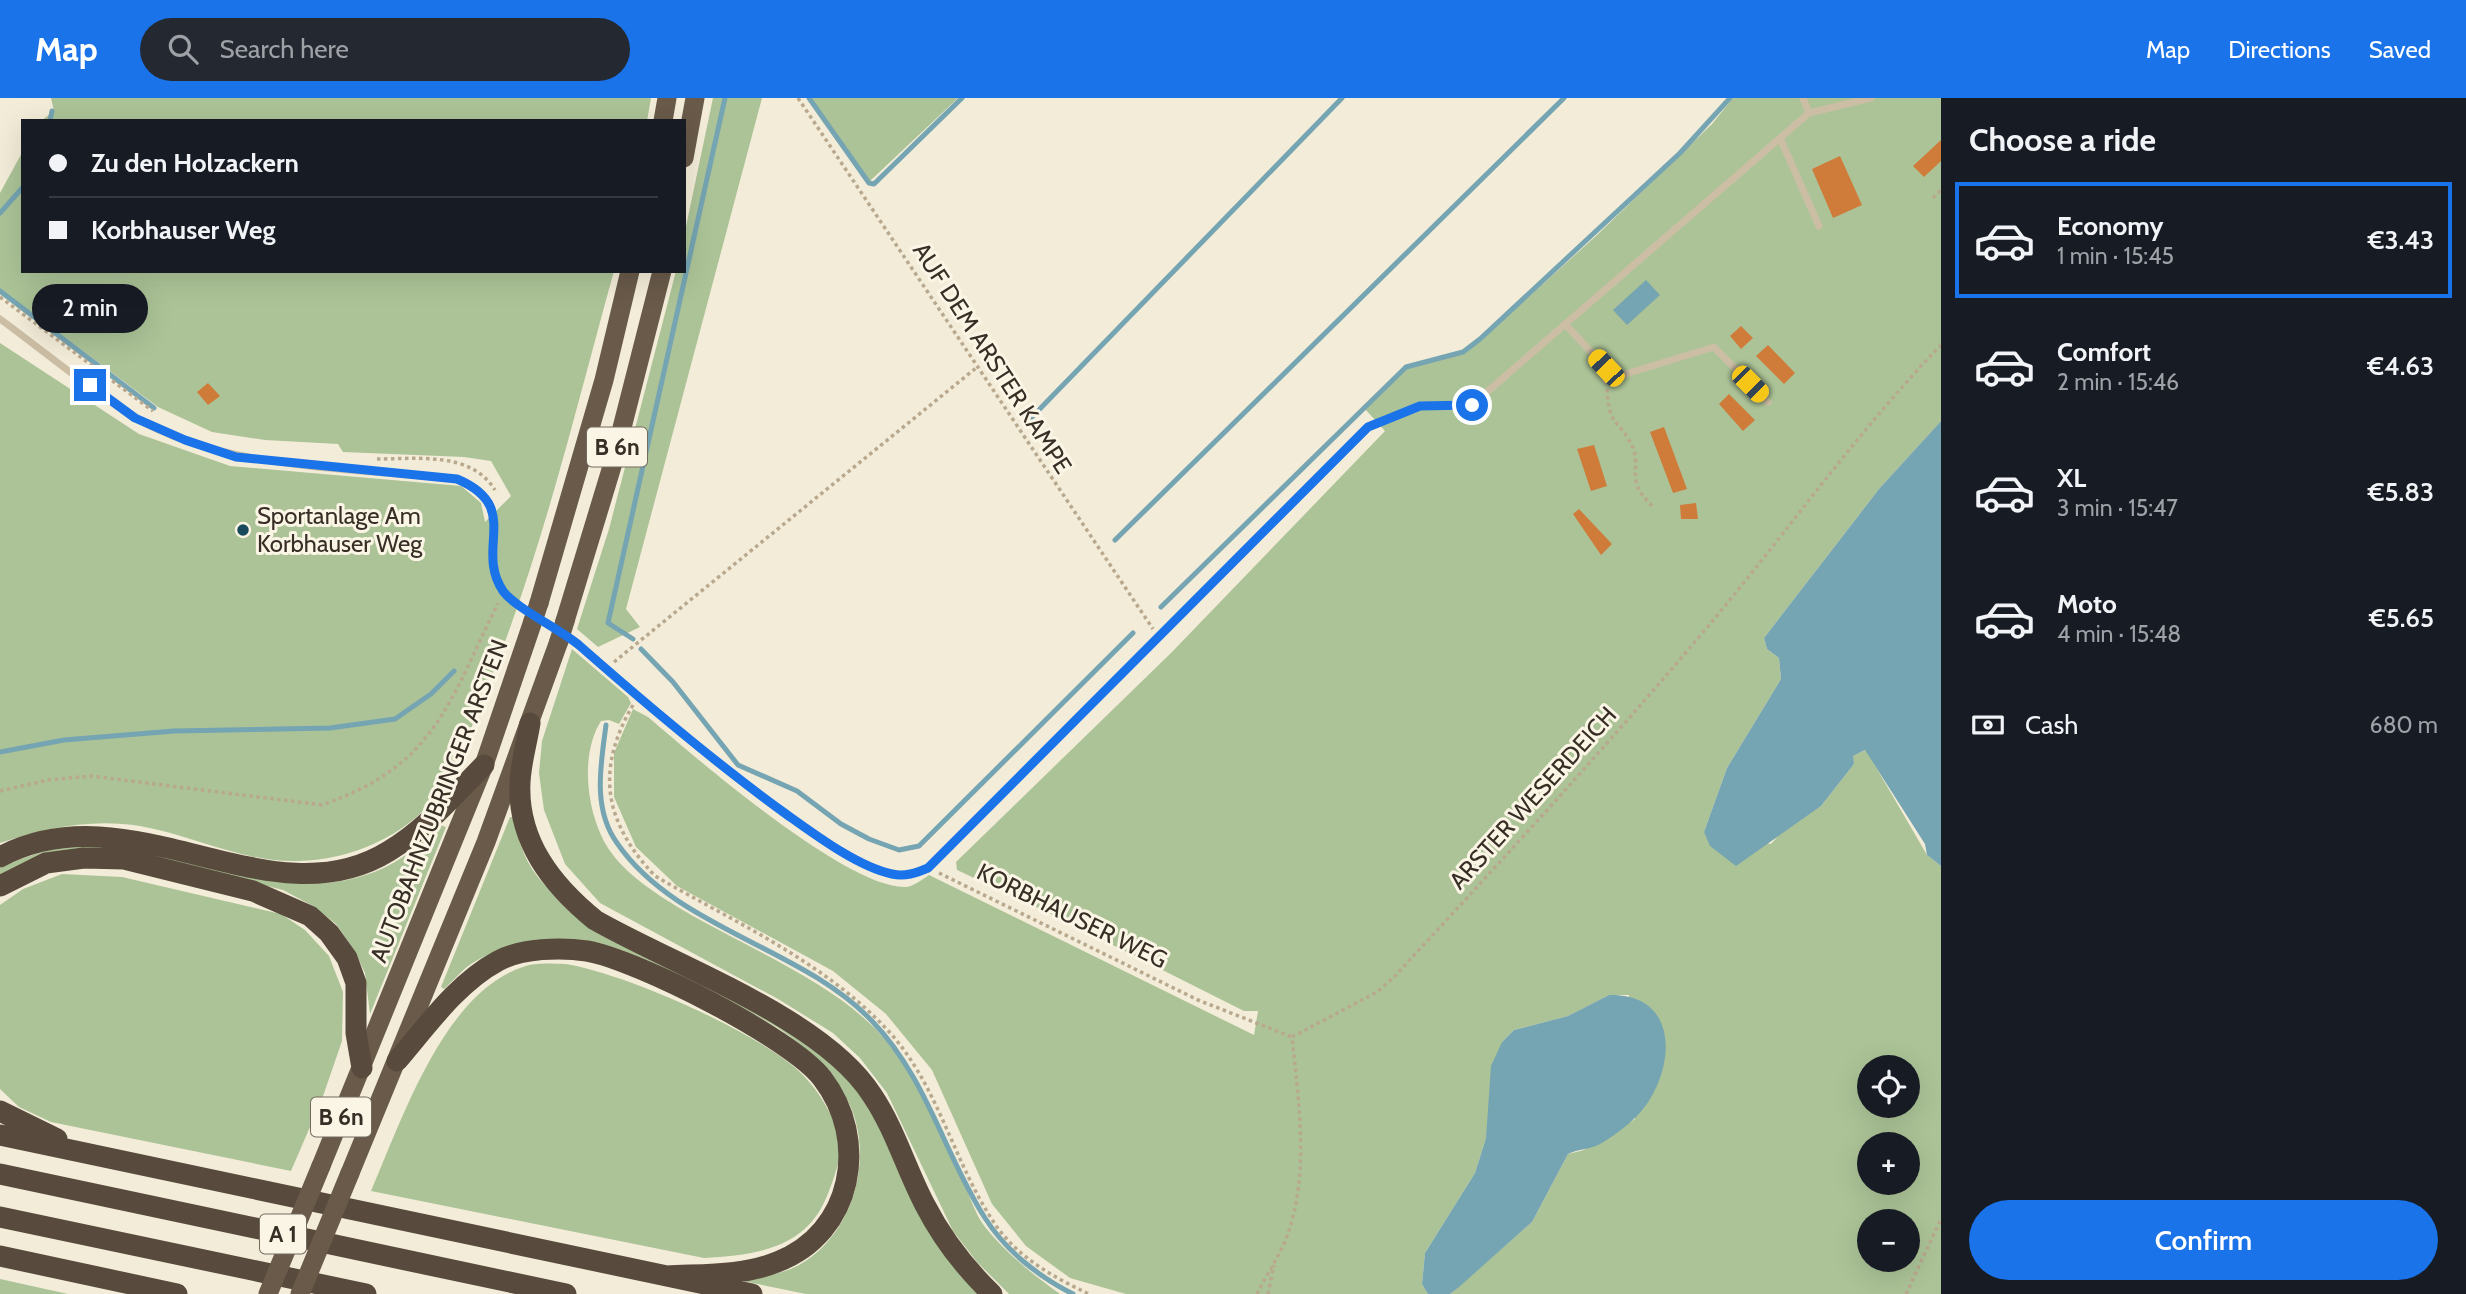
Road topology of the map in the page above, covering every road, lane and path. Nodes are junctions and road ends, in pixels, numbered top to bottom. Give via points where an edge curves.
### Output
1 (667, 98) edge
2 (695, 98) edge
3 (798, 98) edge
4 (1803, 98) edge
5 (1871, 98) edge
6 (1809, 113) junction
7 (663, 119) edge
8 (1780, 138) junction
9 (686, 147) edge
10 (1941, 190) edge
11 (1933, 198) dead end
12 (1819, 226) dead end
13 (630, 273) edge
14 (661, 273) edge
15 (0, 297) edge
16 (0, 319) edge
17 (1565, 324) junction
18 (1941, 345) edge
19 (976, 368) junction
20 (1606, 380) junction
21 (1768, 402) dead end
22 (157, 414) dead end
23 (368, 458) dead end
24 (498, 496) dead end
25 (1654, 508) dead end
26 (503, 592) junction
27 (1158, 637) junction
28 (604, 670) junction
29 (638, 697) junction
30 (530, 723) junction
31 (484, 765) junction
32 (0, 791) edge
33 (0, 857) edge
34 (928, 868) junction
35 (0, 886) edge
36 (1292, 1037) junction
37 (397, 1061) junction
38 (362, 1068) junction
39 (0, 1111) edge
40 (0, 1135) edge
41 (101, 1157) junction
42 (0, 1174) edge
43 (0, 1217) edge
44 (1941, 1219) edge
45 (0, 1256) edge
46 (1275, 1259) junction
47 (667, 1276) junction
48 (177, 1294) edge
49 (268, 1294) edge
50 (300, 1294) edge
51 (366, 1294) edge
52 (566, 1294) edge
53 (752, 1294) edge
54 (992, 1294) edge
55 (1089, 1294) edge
56 (1257, 1294) edge
57 (1268, 1294) edge
58 (1906, 1294) edge

1 - 7 highway
2 - 9 highway
3 - 19 path, AUF DEM ARSTER KAMPE
4 - 6 lane
5 - 6 lane
6 - 8 lane
8 - 12 lane
8 - 17 lane
10 - 11 path
13 - 31 highway, AUTOBAHNZUBRINGER ARSTEN / B 6n via 601,392 536,612
14 - 30 highway, B 6n, bridge via 613,463
15 - 22 path
16 - 26 lane via 135,418 185,440 236,457 457,479 469,484 487,497 495,518 494,569
17 - 20 lane via 1606,368
17 - 27 lane via 1472,405 1420,406 1368,427
18 - 36 path, ARSTER WESERDEICH via 1715,618 1394,977 1377,992
19 - 27 path, AUF DEM ARSTER KAMPE
19 - 28 path
20 - 21 lane via 1714,347
20 - 25 path via 1608,415 1632,447 1636,481
23 - 24 path via 458,462 479,473
26 - 28 lane via 579,645
26 - 32 path via 441,719 412,756 351,794 322,805 91,776
27 - 34 lane
28 - 29 lane
29 - 34 lane via 748,786 836,847 890,874
29 - 55 path via 619,728 610,756 609,781 611,803 635,855 655,876 827,977 864,1006 919,1071 993,1222 1051,1276
30 - 37 highway, B 6n
30 - 54 highway via 521,802 534,851 549,877 595,920 777,1015 850,1067 872,1094 940,1233
31 - 33 highway via 430,821 388,852 337,871 267,871 134,839 96,835 32,843
31 - 38 highway, AUTOBAHNZUBRINGER ARSTEN / B 6n
34 - 36 path, KORBHAUSER WEG via 1198,1000
35 - 38 highway via 46,863 124,859 253,891 310,916 329,933 356,983 356,1033
36 - 46 path via 1300,1168 1294,1208
37 - 47 highway via 466,984 500,960 542,950 586,951 626,963 758,1028 800,1057 821,1076 845,1124 850,1173 835,1212 814,1241 775,1263 728,1273
37 - 50 highway, B 6n, bridge
38 - 49 highway, AUTOBAHNZUBRINGER ARSTEN / B 6n, bridge
39 - 41 highway
40 - 41 highway
41 - 47 highway
42 - 52 highway, A 1
43 - 51 highway, A 1
44 - 58 path
45 - 48 highway
46 - 56 path
46 - 57 path
47 - 53 highway

